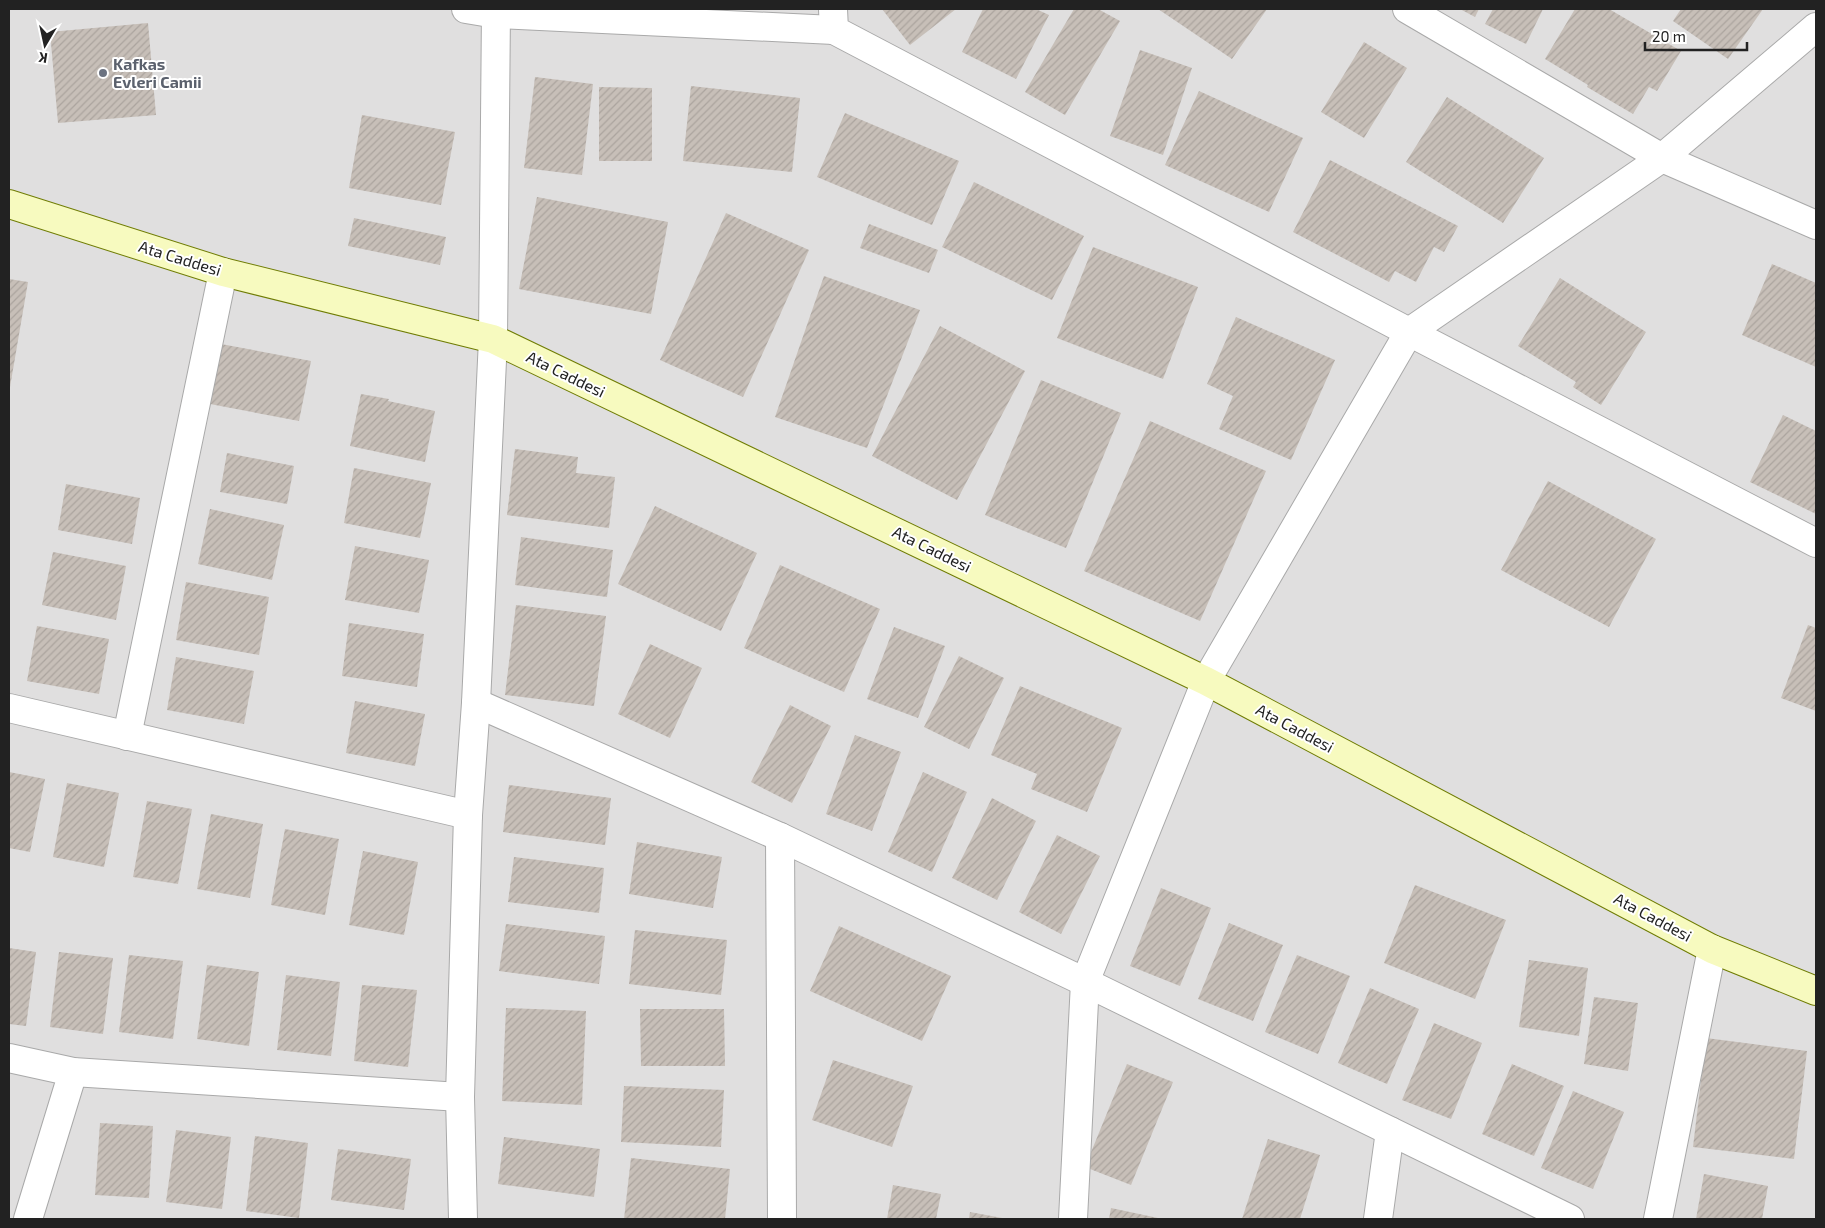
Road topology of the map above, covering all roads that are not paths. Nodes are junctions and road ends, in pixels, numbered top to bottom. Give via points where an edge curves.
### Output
1 (466, 9) edge
2 (1407, 9) edge
3 (496, 12) edge
4 (833, 19) edge
5 (1816, 27) edge
6 (1662, 158) junction
7 (9, 204) edge
8 (1816, 226) edge
9 (223, 272) junction
10 (1408, 332) junction
11 (493, 339) junction
12 (1816, 543) edge
13 (1206, 681) junction
14 (476, 703) junction
15 (9, 708) edge
16 (127, 736) junction
17 (468, 815) junction
18 (780, 837) junction
19 (1712, 949) junction
20 (1085, 982) junction
21 (1816, 991) edge
22 (9, 1058) edge
23 (73, 1072) junction
24 (460, 1097) junction
25 (1390, 1131) junction
26 (28, 1219) edge
27 (463, 1219) edge
28 (782, 1219) edge
29 (1073, 1219) edge
30 (1378, 1219) edge
31 (1570, 1219) edge
32 (1658, 1219) edge

1 - 3 street
2 - 6 street
3 - 4 street
3 - 11 street
4 - 10 street
5 - 6 street
6 - 8 street
6 - 10 street
7 - 9 street, Ata Caddesi
9 - 11 street, Ata Caddesi
9 - 16 street
10 - 12 street
10 - 13 street
11 - 13 street, Ata Caddesi
11 - 14 street
13 - 19 street, Ata Caddesi
13 - 20 street
14 - 17 street
14 - 18 street
15 - 16 street
16 - 17 street
17 - 24 street
18 - 20 street
18 - 28 street
19 - 21 street, Ata Caddesi
19 - 32 street
20 - 25 street
20 - 29 street
22 - 23 street
23 - 24 street
23 - 26 street
24 - 27 street
25 - 30 street
25 - 31 street

